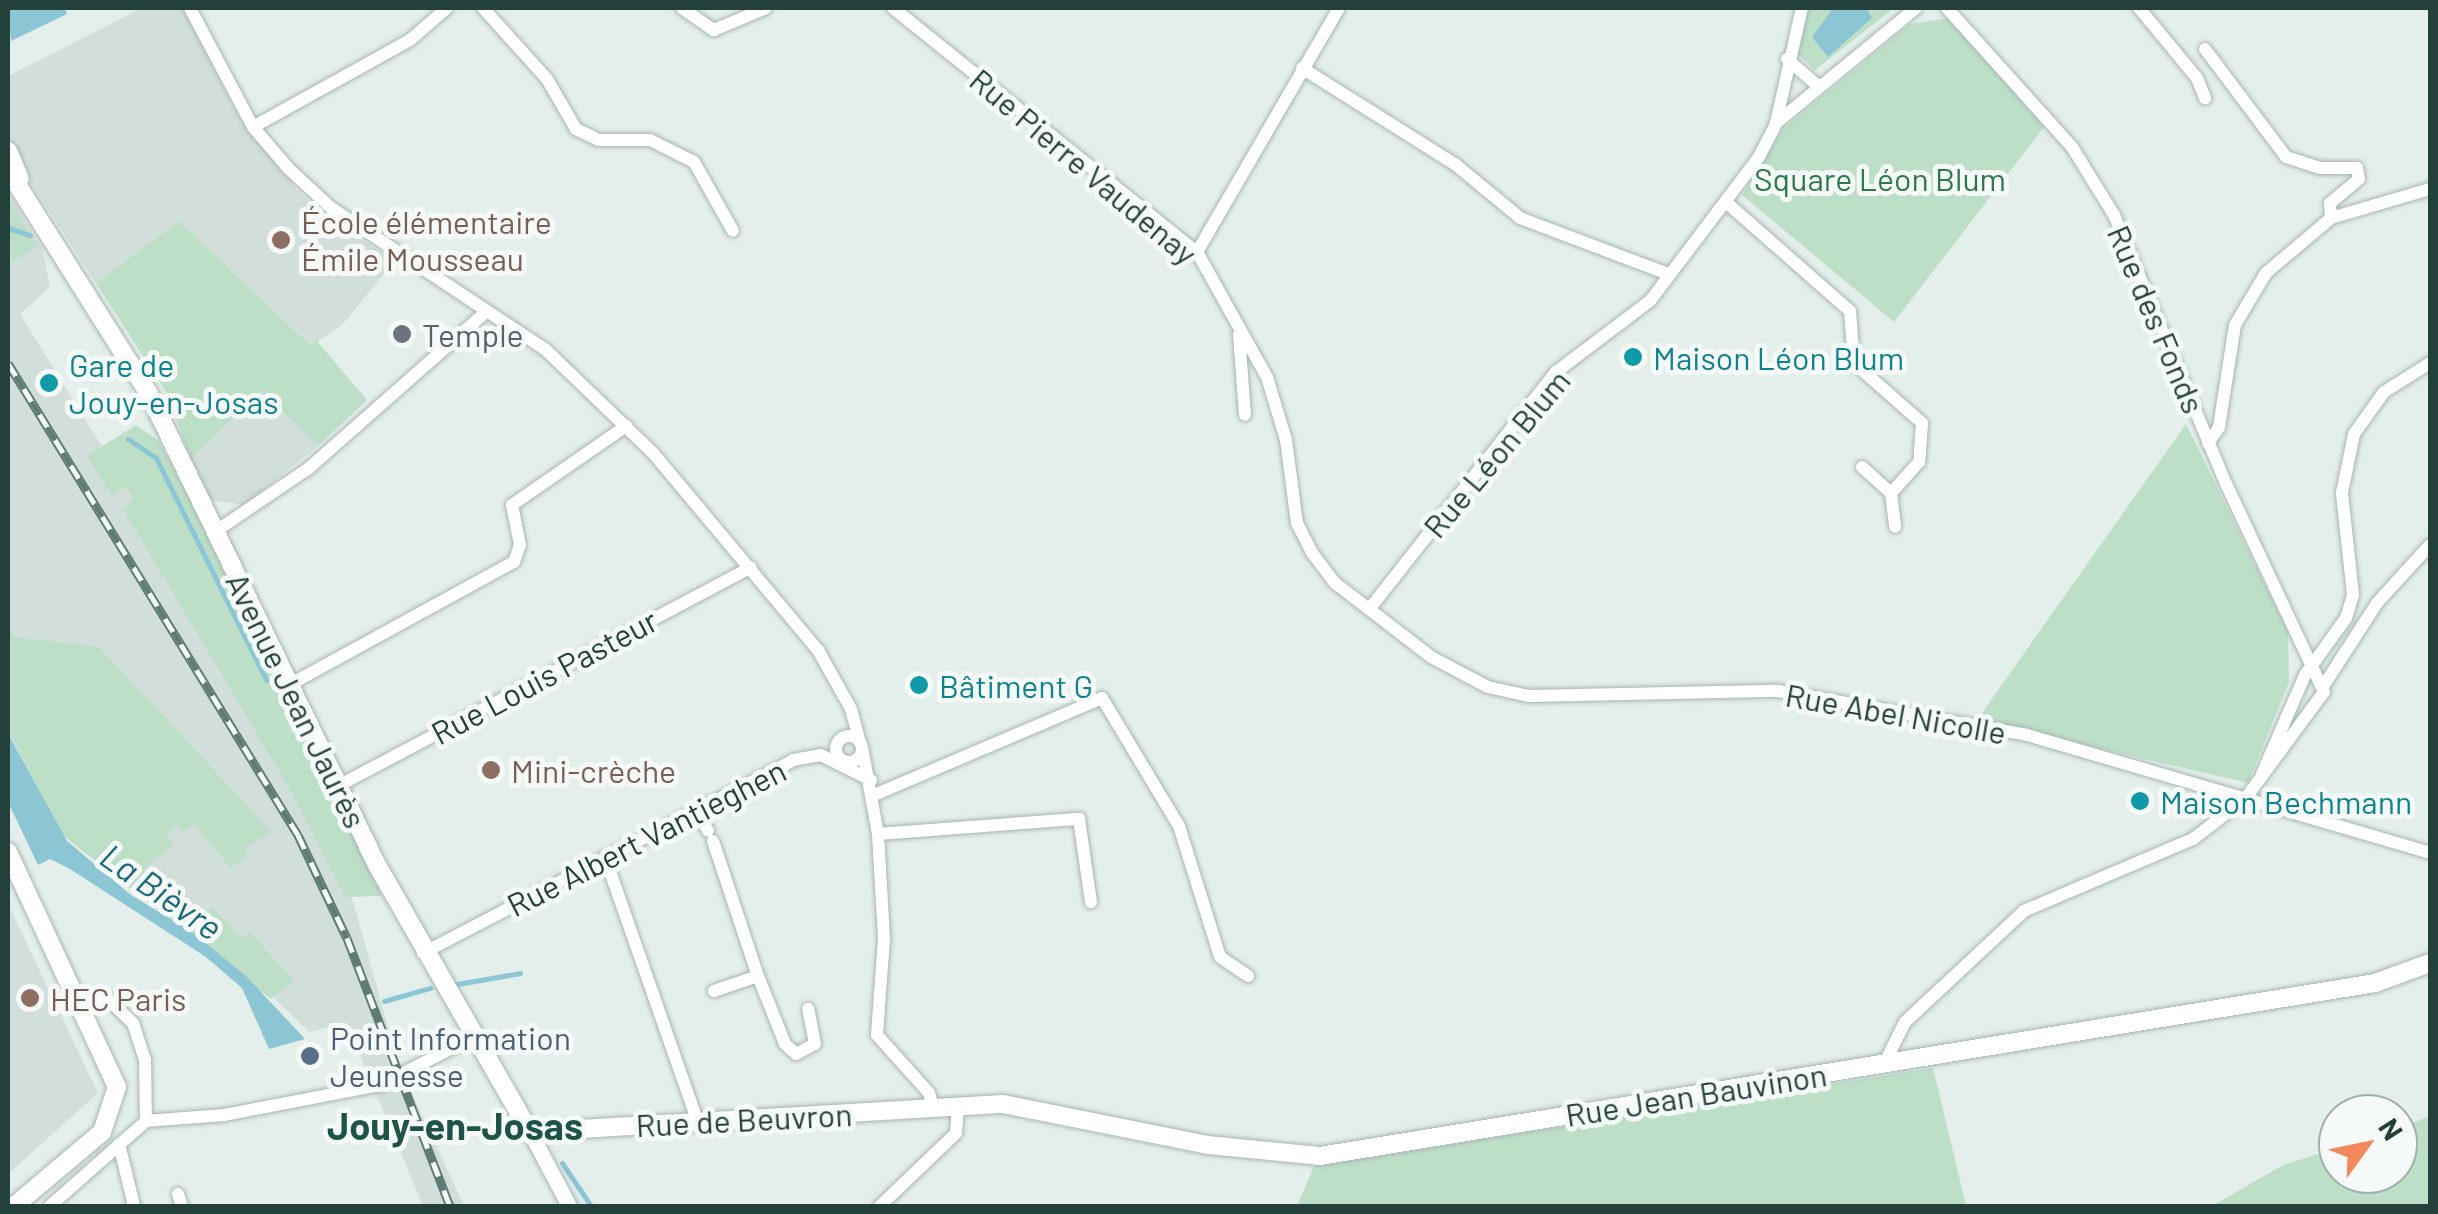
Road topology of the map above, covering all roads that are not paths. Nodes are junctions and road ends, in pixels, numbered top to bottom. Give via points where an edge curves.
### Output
1 (190, 8) edge
2 (446, 8) edge
3 (483, 8) edge
4 (682, 8) edge
5 (766, 8) edge
6 (892, 8) edge
7 (1338, 8) edge
8 (1802, 8) edge
9 (1916, 8) edge
10 (1947, 8) edge
11 (2140, 8) edge
12 (2204, 49) dead end
13 (1787, 59) junction
14 (1302, 68) junction
15 (1817, 85) junction
16 (2205, 98) dead end
17 (1776, 123) junction
18 (254, 127) junction
19 (8, 151) edge
20 (8, 170) edge
21 (2430, 189) edge
22 (23, 194) junction
23 (1727, 203) junction
24 (2331, 218) junction
25 (733, 231) dead end
26 (1196, 252) junction
27 (1668, 274) junction
28 (487, 312) junction
29 (1239, 334) junction
30 (2430, 363) edge
31 (1245, 415) dead end
32 (626, 426) junction
33 (2208, 442) junction
34 (1862, 467) dead end
35 (1891, 492) junction
36 (1895, 527) dead end
37 (216, 531) junction
38 (2430, 546) edge
39 (751, 567) junction
40 (1372, 607) junction
41 (2315, 665) junction
42 (289, 685) junction
43 (2324, 685) junction
44 (842, 738) junction
45 (861, 745) junction
46 (840, 759) junction
47 (792, 760) junction
48 (852, 770) junction
49 (2262, 774) junction
50 (871, 780) junction
51 (338, 786) junction
52 (874, 795) junction
53 (2244, 799) junction
54 (696, 810) junction
55 (878, 834) junction
56 (8, 852) edge
57 (2430, 853) edge
58 (605, 858) junction
59 (1091, 902) dead end
60 (424, 953) junction
61 (2430, 963) edge
62 (758, 976) junction
63 (1248, 976) dead end
64 (714, 992) dead end
65 (83, 1006) junction
66 (808, 1009) dead end
67 (474, 1037) junction
68 (1884, 1064) junction
69 (958, 1106) junction
70 (934, 1107) junction
71 (696, 1119) junction
72 (146, 1121) junction
73 (530, 1132) junction
74 (119, 1144) junction
75 (14, 1206) edge
76 (50, 1206) edge
77 (134, 1206) edge
78 (569, 1206) edge
79 (880, 1206) edge

1 - 18 street
2 - 18 street via 410,40
3 - 25 street via 546,79 576,128 599,140 650,140 694,162
4 - 5 street via 714,30
6 - 26 street, Rue Pierre Vaudenay
7 - 14 street
8 - 13 street
9 - 15 street, Rue Léon Blum
10 - 33 street, Rue des Fonds via 2072,148 2108,205 2149,287
11 - 16 street via 2197,78
12 - 24 street via 2286,158 2320,168 2357,168 2358,179 2330,203
13 - 15 street
13 - 17 street
14 - 26 street
14 - 27 street via 1456,165 1520,218
15 - 17 street, Rue Léon Blum
17 - 23 street, Rue Léon Blum
18 - 28 street via 330,207
19 - 22 main road, Avenue Jean Jaurès
20 - 22 main road, Avenue Jean Jaurès
21 - 24 street
22 - 37 main road, Avenue Jean Jaurès via 149,394
23 - 27 street, Rue Léon Blum
23 - 35 street via 1850,311 1854,363 1922,423 1920,462
24 - 33 street via 2266,273 2235,324 2219,427
26 - 29 street, Rue Pierre Vaudenay
27 - 40 street, Rue Léon Blum via 1631,320 1537,393
28 - 32 street via 546,350
28 - 37 street via 309,468
29 - 31 street
29 - 40 street, Rue Pierre Vaudenay via 1266,377 1286,440 1297,523 1335,584
30 - 41 street via 2384,392 2354,434 2342,493 2353,595
32 - 39 street
32 - 42 street via 512,505 520,544 514,562
33 - 41 street, Rue des Fonds
34 - 35 street
35 - 36 street
37 - 42 main road, Avenue Jean Jaurès
38 - 43 street via 2377,603
39 - 45 street via 824,658
39 - 51 street, Rue Louis Pasteur
40 - 53 street, Rue Abel Nicolle via 1431,658 1488,687 1528,696 1778,691 2027,735
41 - 43 street, Rue des Fonds
41 - 49 street via 2305,674
42 - 51 main road, Avenue Jean Jaurès
43 - 49 street
44 - 45 street
44 - 46 street via 836,748
44 - 47 street
45 - 46 street via 855,761
45 - 50 street
46 - 48 street
47 - 48 street, Rue Albert Vantieghen via 821,755
47 - 54 street, Rue Albert Vantieghen
48 - 50 street, Rue Albert Vantieghen
49 - 53 street
50 - 52 street
51 - 60 main road, Avenue Jean Jaurès
52 - 55 street
52 - 63 street via 1102,698 1179,826 1220,957
53 - 57 street, Rue Abel Nicolle
53 - 68 street via 2193,839 2024,911 1905,1022
54 - 58 street, Rue Albert Vantieghen
54 - 62 street
55 - 59 street via 1079,819
55 - 70 street via 884,939 877,1035
56 - 65 main road
58 - 60 street, Rue Albert Vantieghen
58 - 71 street
60 - 67 main road, Avenue Jean Jaurès
61 - 68 main road, Rue Jean Bauvinon via 2376,983
62 - 64 street
62 - 66 street via 785,1044 796,1054 815,1044
65 - 72 street via 108,999 133,1023 145,1059
65 - 75 main road via 117,1087 110,1120
67 - 72 street via 380,1084 224,1115
67 - 73 main road, Avenue Jean Jaurès
68 - 69 main road, Rue Jean Bauvinon via 1320,1156 1208,1145 1003,1104
69 - 70 main road, Rue de Beuvron
69 - 79 street via 956,1133
70 - 71 main road, Rue de Beuvron
71 - 73 main road, Rue de Beuvron
72 - 74 street
73 - 78 street, Avenue Jean Jaurès
74 - 76 street
74 - 77 street

